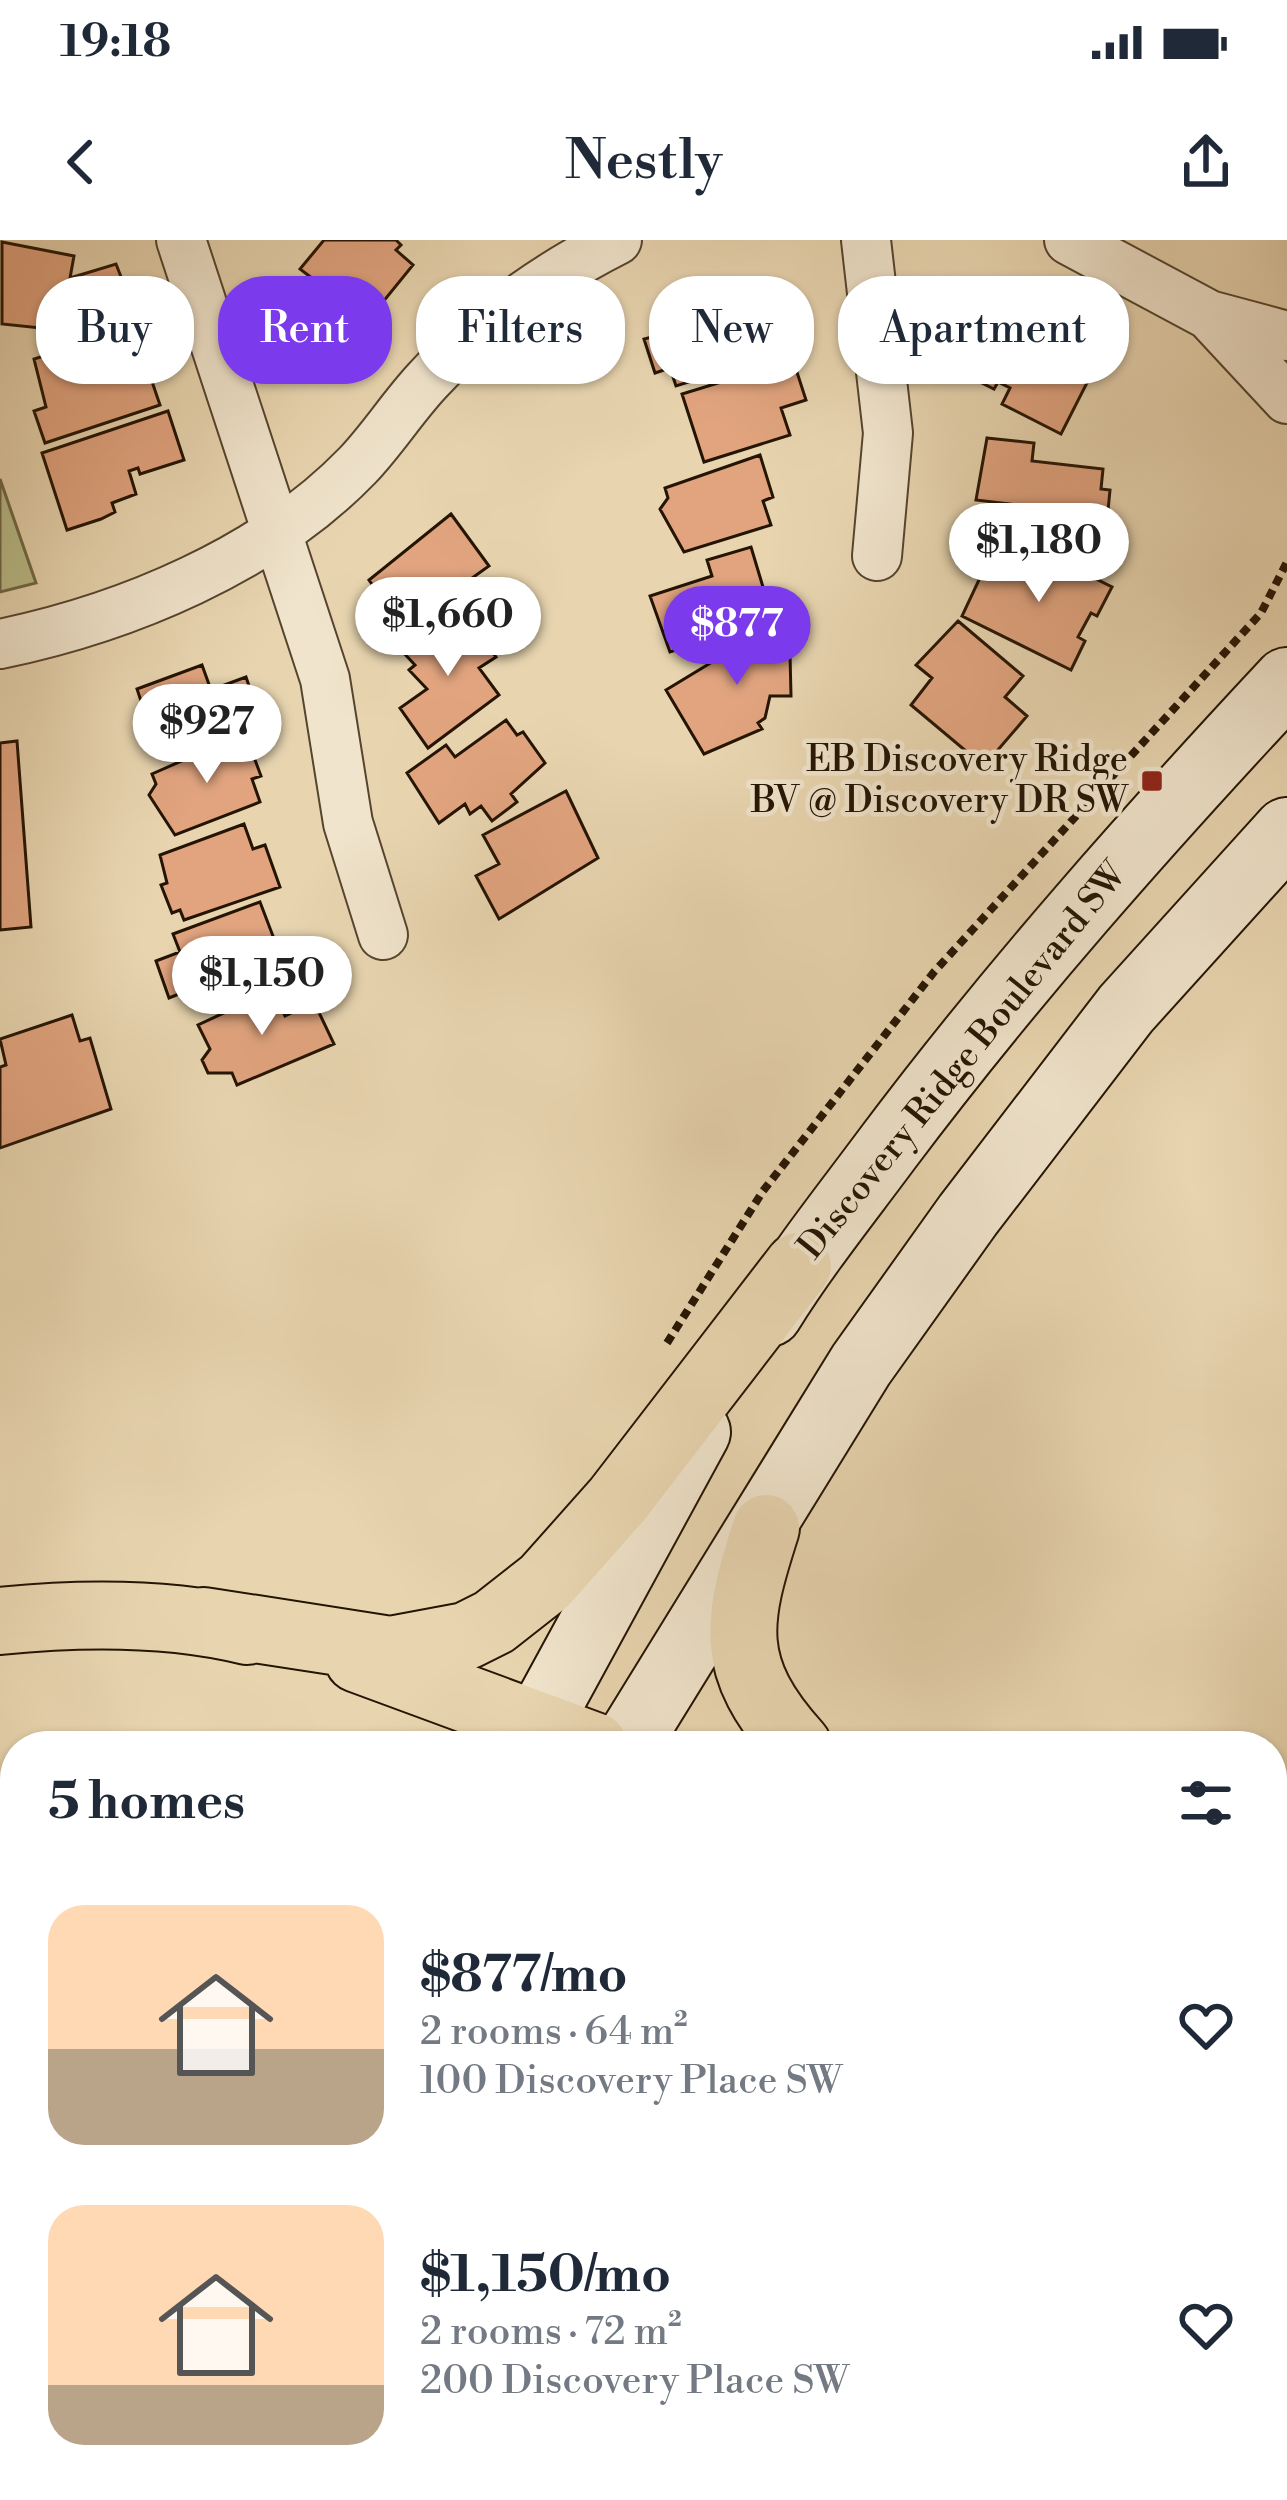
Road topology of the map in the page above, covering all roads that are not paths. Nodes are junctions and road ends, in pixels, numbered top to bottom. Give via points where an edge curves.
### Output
1 (181, 240) edge
2 (616, 240) edge
3 (866, 240) edge
4 (1069, 240) edge
5 (1208, 315) junction
6 (1287, 336) edge
7 (1287, 398) edge
8 (278, 532) junction
9 (877, 556) dead end
10 (0, 644) edge
11 (1287, 681) edge
12 (1287, 831) edge
13 (383, 935) dead end
14 (798, 1266) junction
15 (766, 1528) junction
16 (0, 1621) edge
17 (204, 1621) junction
18 (536, 1731) edge
19 (556, 1731) edge
20 (636, 1731) edge
21 (787, 1731) edge

1 - 8 street
2 - 8 street via 509,303 426,382 357,466
3 - 9 street via 888,434
4 - 5 street
5 - 6 street
5 - 7 street
8 - 10 street via 153,595
8 - 13 street via 325,679 348,823
11 - 14 street, Discovery Ridge Boulevard SW via 948,1068
12 - 15 street via 1042,1113 861,1365
14 - 17 highway via 617,1501 545,1582 494,1622 466,1636 391,1650
14 - 19 street, Discovery Ridge Boulevard SW via 662,1490
15 - 20 street
15 - 21 highway via 741,1607 742,1641
16 - 17 highway
17 - 18 highway via 349,1656

